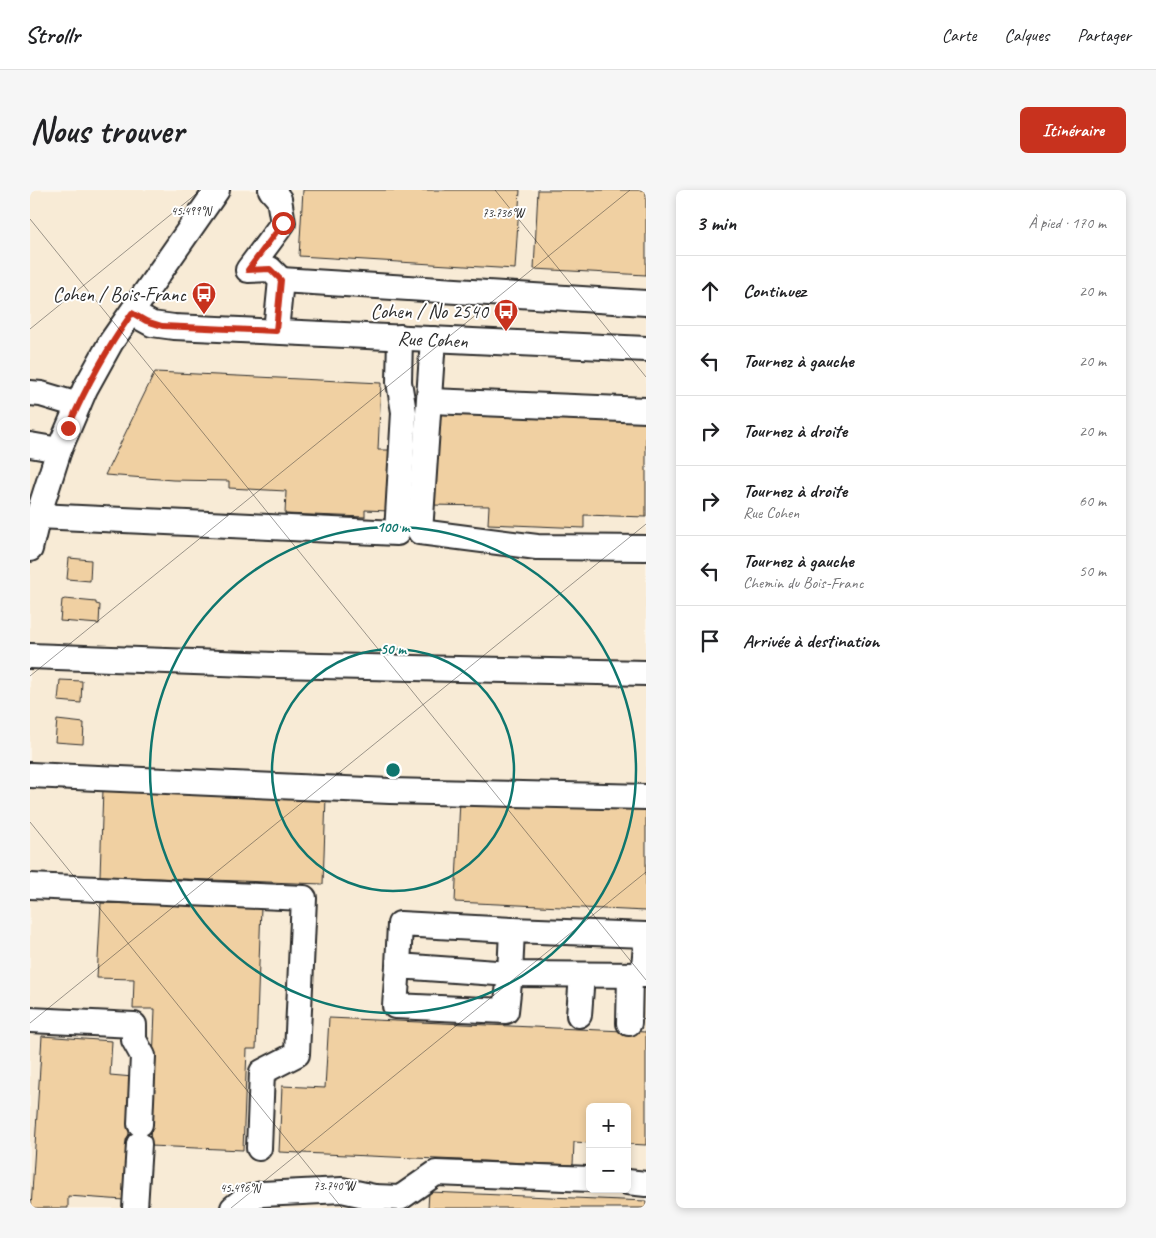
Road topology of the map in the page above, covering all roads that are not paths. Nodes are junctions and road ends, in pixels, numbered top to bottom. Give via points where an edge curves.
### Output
1 (217, 190) edge
2 (271, 190) edge
3 (281, 280) junction
4 (646, 303) edge
5 (132, 313) junction
6 (276, 331) junction
7 (400, 337) junction
8 (433, 339) junction
9 (646, 349) edge
10 (30, 393) edge
11 (431, 402) junction
12 (78, 405) junction
13 (646, 410) edge
14 (30, 445) edge
15 (59, 450) junction
16 (38, 516) junction
17 (31, 542) edge
18 (646, 548) edge
19 (30, 656) edge
20 (646, 673) edge
21 (30, 775) edge
22 (646, 797) edge
23 (30, 886) edge
24 (512, 930) junction
25 (646, 936) edge
26 (646, 946) edge
27 (398, 966) junction
28 (510, 974) junction
29 (582, 975) junction
30 (640, 975) edge
31 (578, 1015) dead end
32 (30, 1020) edge
33 (628, 1023) dead end
34 (259, 1148) dead end
35 (586, 1179) edge
36 (631, 1182) edge
37 (646, 1184) edge
38 (373, 1203) edge
39 (136, 1208) edge
40 (233, 1208) edge

1 - 5 street
2 - 3 street via 278,199 283,223 248,270 270,269
3 - 4 street
3 - 6 street
5 - 6 street, Rue Cohen via 162,326
5 - 12 street via 111,342
6 - 7 street, Rue Cohen
7 - 8 street, Rue Cohen
7 - 16 street via 398,382 404,412 397,533
8 - 9 street, Rue Cohen
8 - 11 street
10 - 12 street
11 - 13 street
11 - 18 street via 420,532 537,547
12 - 15 street
14 - 15 street
15 - 16 street
16 - 17 street
19 - 20 street
21 - 22 street via 390,791
23 - 34 street via 304,898 297,1054 262,1072
24 - 25 street
24 - 27 street via 400,924
24 - 28 street
26 - 30 street
27 - 28 street
27 - 28 street via 395,1006 506,1011
28 - 29 street
29 - 30 street
29 - 31 street
30 - 33 street
32 - 39 street via 134,1025 134,1040 143,1056
35 - 38 street via 436,1173 400,1198
36 - 37 street
38 - 40 street via 342,1190 262,1194 244,1199

